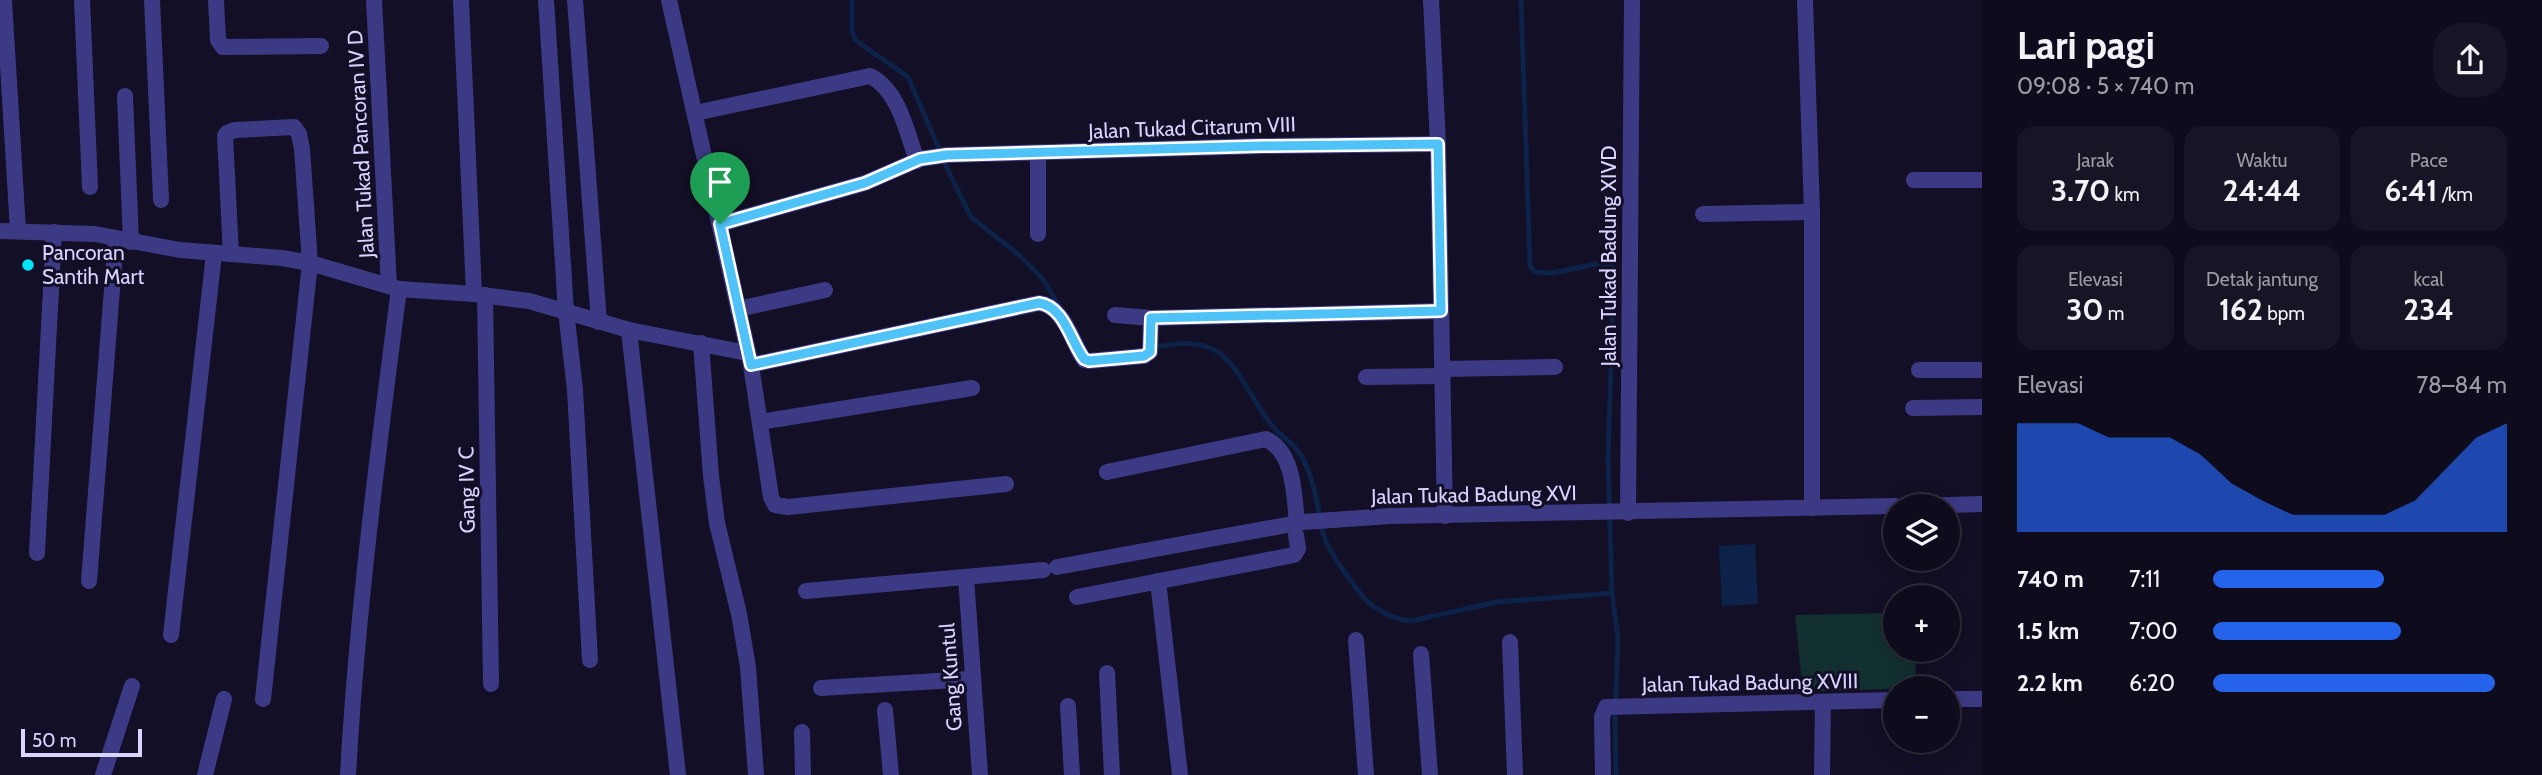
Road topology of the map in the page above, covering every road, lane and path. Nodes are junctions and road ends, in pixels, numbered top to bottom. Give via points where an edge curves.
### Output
1 (4, 0) edge
2 (82, 0) edge
3 (152, 0) edge
4 (216, 0) edge
5 (374, 0) edge
6 (461, 0) edge
7 (546, 0) edge
8 (575, 0) edge
9 (669, 0) edge
10 (1431, 0) edge
11 (1632, 0) edge
12 (1805, 0) edge
13 (321, 46) dead end
14 (125, 96) dead end
15 (695, 113) junction
16 (1438, 144) junction
17 (1038, 154) junction
18 (919, 160) junction
19 (1914, 180) dead end
20 (1982, 180) edge
21 (90, 187) dead end
22 (161, 200) dead end
23 (1812, 212) junction
24 (1703, 214) dead end
25 (720, 224) junction
26 (18, 230) junction
27 (0, 231) edge
28 (54, 232) junction
29 (1038, 234) dead end
30 (124, 240) junction
31 (223, 254) junction
32 (310, 263) junction
33 (394, 287) junction
34 (825, 290) dead end
35 (480, 294) junction
36 (738, 309) junction
37 (566, 311) junction
38 (1441, 311) junction
39 (1115, 315) dead end
40 (599, 322) junction
41 (1151, 325) junction
42 (629, 330) junction
43 (701, 343) junction
44 (749, 359) junction
45 (1555, 367) dead end
46 (1919, 370) dead end
47 (1982, 370) edge
48 (1442, 372) junction
49 (1366, 377) dead end
50 (972, 388) dead end
51 (1982, 407) edge
52 (1913, 408) dead end
53 (760, 422) junction
54 (1107, 472) dead end
55 (1006, 484) dead end
56 (1982, 504) edge
57 (1960, 505) edge
58 (1883, 506) edge
59 (1812, 508) junction
60 (1623, 513) junction
61 (1445, 516) junction
62 (1299, 527) junction
63 (37, 553) dead end
64 (965, 577) junction
65 (89, 581) dead end
66 (1158, 581) junction
67 (806, 591) dead end
68 (1077, 597) dead end
69 (171, 635) dead end
70 (1356, 640) dead end
71 (1510, 642) dead end
72 (1421, 654) dead end
73 (590, 660) dead end
74 (1107, 673) dead end
75 (971, 679) junction
76 (491, 684) dead end
77 (132, 686) dead end
78 (821, 688) dead end
79 (224, 699) dead end
80 (263, 699) dead end
81 (1960, 699) edge
82 (1982, 699) edge
83 (1883, 700) edge
84 (1823, 702) junction
85 (1068, 706) dead end
86 (885, 710) dead end
87 (802, 732) dead end
88 (103, 775) edge
89 (205, 775) edge
90 (348, 775) edge
91 (678, 775) edge
92 (757, 775) edge
93 (803, 775) edge
94 (891, 775) edge
95 (980, 775) edge
96 (1072, 775) edge
97 (1112, 775) edge
98 (1180, 775) edge
99 (1366, 775) edge
100 (1430, 775) edge
101 (1516, 775) edge
102 (1603, 775) edge
103 (1822, 775) edge

1 - 26 street
2 - 21 street
3 - 22 street
4 - 13 street via 218,40 223,47
5 - 33 street, Jalan Tukad Pancoran IV D
6 - 35 street, Gang IV C
7 - 37 street
8 - 40 street
9 - 15 street
10 - 16 street
11 - 60 street, Jalan Tukad Badung XIVD
12 - 23 street
14 - 30 street
15 - 18 street via 870,76 890,92
15 - 25 street
16 - 17 street, Jalan Tukad Citarum VIII
16 - 38 street
17 - 18 street, Jalan Tukad Citarum VIII via 947,155
17 - 29 street
18 - 25 street, Jalan Tukad Citarum VIII via 865,183
19 - 20 street
23 - 24 street
23 - 59 street
25 - 36 street
26 - 27 street
26 - 28 street
28 - 30 street
28 - 63 street
30 - 31 street
30 - 65 street
31 - 32 street
31 - 32 street via 227,132 294,127 302,149
31 - 69 street
32 - 33 street
32 - 80 street
33 - 35 street
33 - 90 street, Jalan Tukad Pancoran IV D via 354,671
34 - 36 street
35 - 37 street
35 - 76 street, Gang IV C
36 - 44 street
37 - 40 street
37 - 73 street via 575,390
38 - 41 street
38 - 48 street
39 - 41 street
40 - 42 street
41 - 44 street via 1150,352 1144,356 1089,361 1062,319 1039,303
42 - 43 street
42 - 91 street
43 - 44 street
43 - 92 street via 717,523 748,667
44 - 53 street
45 - 48 street
46 - 47 street
48 - 49 street
48 - 61 street
50 - 53 street
51 - 52 street
53 - 55 street via 771,497 779,507
54 - 62 street via 1266,439 1281,453 1292,476
56 - 57 street
58 - 59 street, Jalan Tukad Badung XVI
59 - 60 street, Jalan Tukad Badung XVI
60 - 61 street, Jalan Tukad Badung XVI
61 - 62 street, Jalan Tukad Badung XVI via 1390,516
62 - 64 street, Jalan Tukad Badung XVI via 1050,568
62 - 66 street via 1294,555
64 - 67 street, Jalan Tukad Badung XVI
64 - 75 street, Gang Kuntul
66 - 68 street
66 - 98 street
70 - 99 street
71 - 101 street
72 - 100 street
74 - 97 street
75 - 78 street
75 - 95 street, Gang Kuntul
77 - 88 street
79 - 89 street
81 - 82 street
83 - 84 street, Jalan Tukad Badung XVIII
84 - 102 street, Jalan Tukad Badung XVIII via 1606,707 1602,717
84 - 103 street
85 - 96 street
86 - 94 street
87 - 93 street

